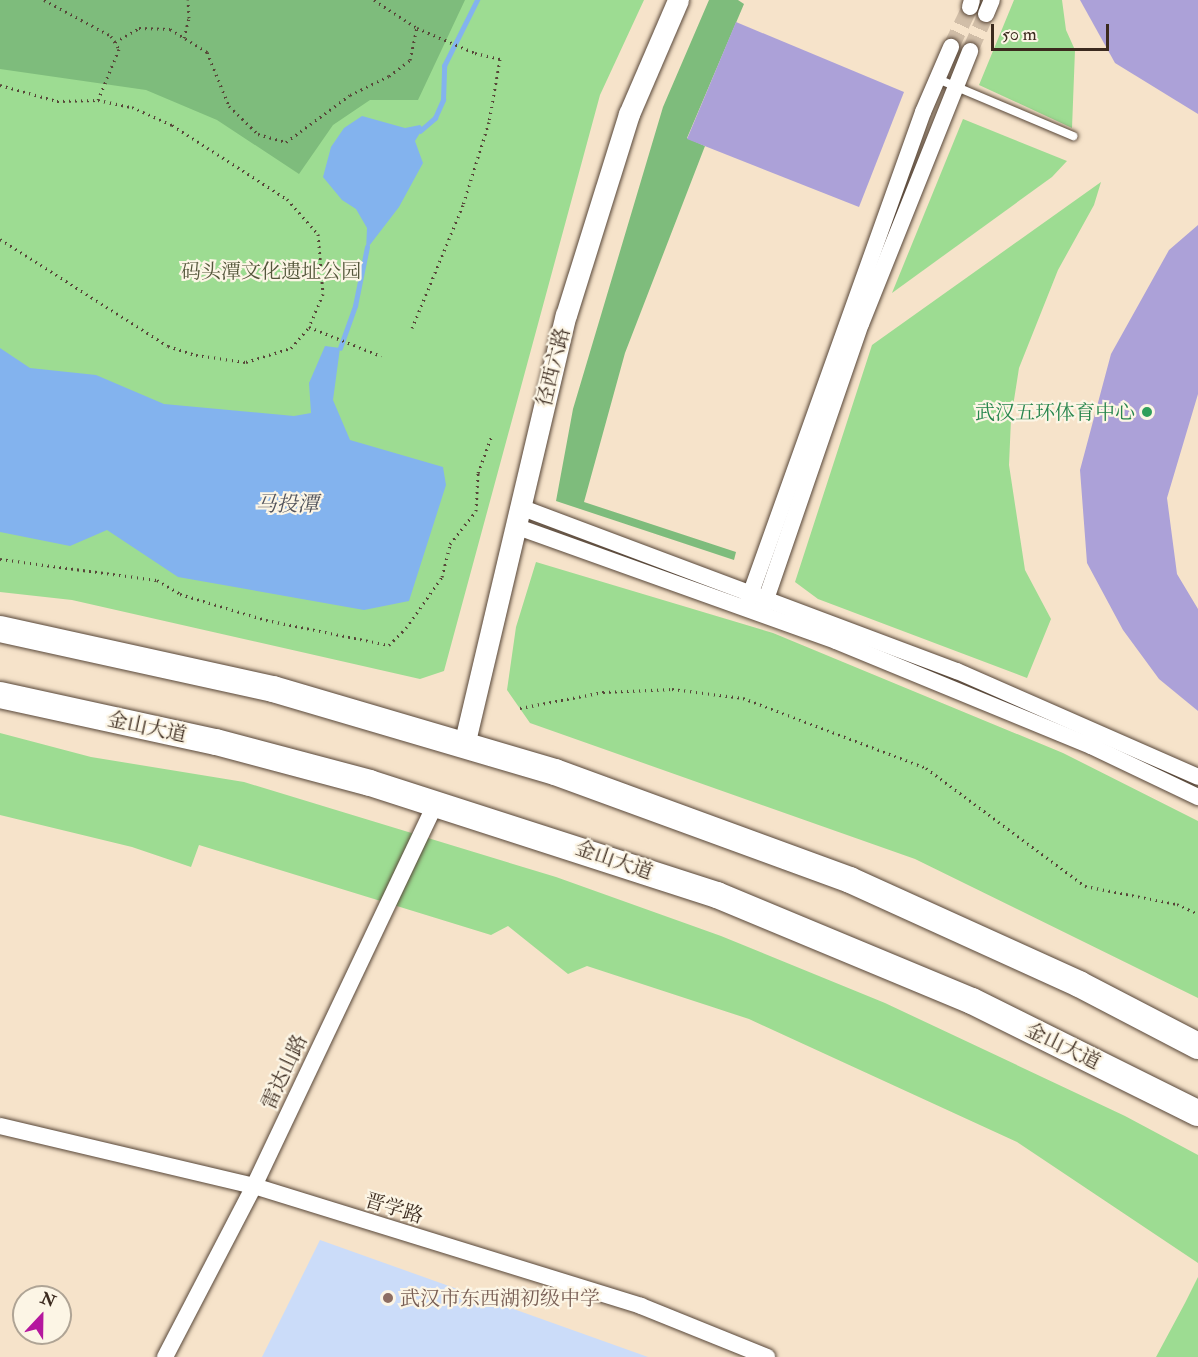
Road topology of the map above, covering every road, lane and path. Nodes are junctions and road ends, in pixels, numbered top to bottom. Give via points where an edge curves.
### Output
1 (44, 0) edge
2 (188, 0) edge
3 (374, 0) edge
4 (678, 0) edge
5 (417, 28) junction
6 (184, 38) junction
7 (115, 42) junction
8 (951, 47) tunnel mouth
9 (970, 51) tunnel mouth
10 (938, 79) junction
11 (0, 85) edge
12 (955, 86) junction
13 (98, 100) junction
14 (1072, 136) dead end
15 (0, 239) edge
16 (309, 327) junction
17 (412, 328) dead end
18 (381, 356) dead end
19 (492, 435) dead end
20 (517, 516) junction
21 (0, 559) edge
22 (758, 595) junction
23 (753, 612) junction
24 (0, 629) edge
25 (0, 695) edge
26 (520, 708) dead end
27 (464, 746) junction
28 (1198, 777) edge
29 (1198, 797) edge
30 (436, 803) junction
31 (1198, 914) edge
32 (1198, 1046) edge
33 (1198, 1113) edge
34 (0, 1126) edge
35 (254, 1186) junction
36 (165, 1357) edge
37 (767, 1357) edge

1 - 7 path via 111,36
2 - 6 path
3 - 5 path
4 - 20 street, 径西六路 via 629,114 566,315
5 - 6 path via 410,60 389,76 350,95 286,142 258,134 229,106 207,52
5 - 17 path via 500,59 489,122 463,205
6 - 7 path via 170,30 139,28
7 - 13 path via 119,49
8 - 10 street
9 - 12 street
10 - 12 lane
10 - 22 street
11 - 13 path via 57,101
12 - 14 lane
12 - 22 street
13 - 16 path via 132,107 172,125 287,200 318,234 323,294
15 - 16 path via 151,336 196,355 246,362 291,348
16 - 18 path
19 - 21 path via 478,473 476,512 450,544 442,577 389,645 266,620 180,594 157,580
20 - 22 street
20 - 23 street
20 - 27 street, 径西六路
22 - 23 street
22 - 28 street via 1050,709
23 - 29 street via 1091,746
24 - 27 main road via 273,690
25 - 30 main road, 金山大道 via 216,741
26 - 31 path via 603,692 660,690 743,698 926,768 1085,886 1177,904
27 - 32 main road via 555,772 850,880 1079,984
30 - 33 main road, 金山大道 via 717,895 972,1001
30 - 35 street, 雷达山路
34 - 35 street, 晋学路
35 - 36 street, 雷达山路
35 - 37 street, 晋学路 via 641,1306

